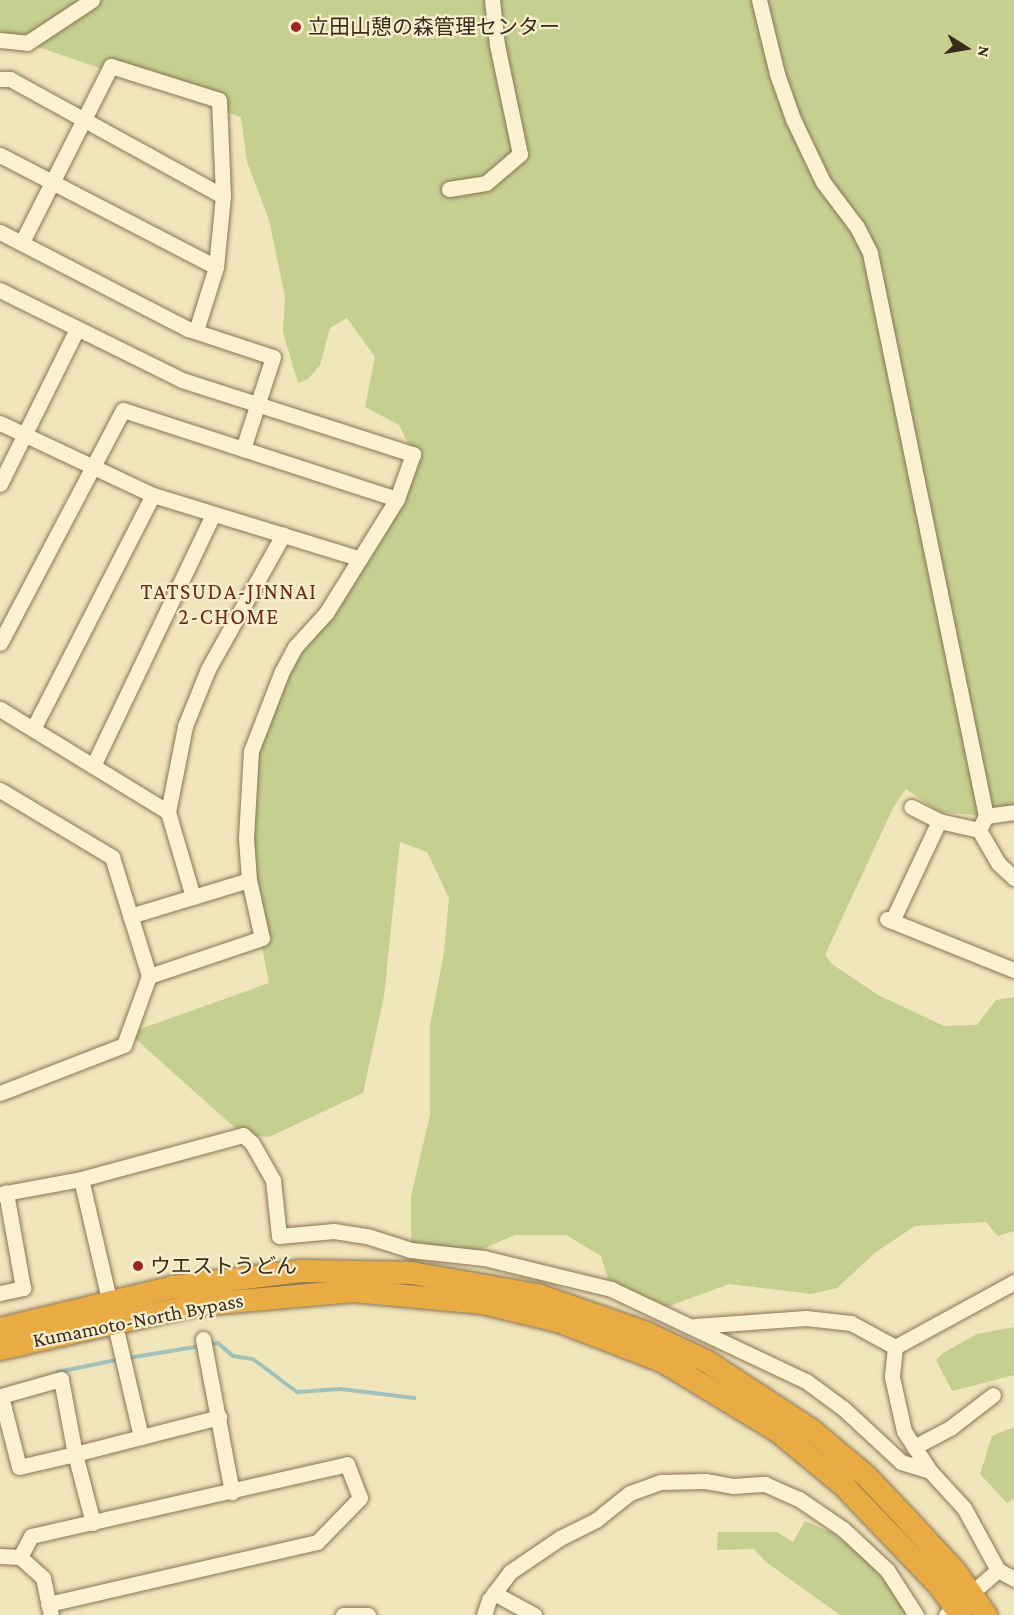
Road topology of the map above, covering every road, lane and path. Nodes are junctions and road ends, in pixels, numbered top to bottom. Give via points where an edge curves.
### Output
1 (92, 0) edge
2 (492, 0) edge
3 (759, 0) edge
4 (0, 40) edge
5 (0, 79) edge
6 (82, 122) junction
7 (0, 155) edge
8 (52, 181) junction
9 (449, 189) dead end
10 (223, 196) junction
11 (0, 232) edge
12 (22, 242) junction
13 (216, 267) junction
14 (0, 290) edge
15 (77, 329) junction
16 (196, 331) junction
17 (259, 404) junction
18 (0, 423) edge
19 (24, 436) junction
20 (243, 449) junction
21 (93, 467) junction
22 (0, 484) edge
23 (153, 495) junction
24 (398, 499) junction
25 (213, 514) junction
26 (283, 535) junction
27 (358, 558) junction
28 (0, 643) edge
29 (0, 709) edge
30 (33, 729) junction
31 (93, 766) junction
32 (0, 790) edge
33 (910, 807) dead end
34 (168, 812) junction
35 (1014, 812) edge
36 (939, 821) junction
37 (982, 823) junction
38 (1014, 878) edge
39 (249, 880) junction
40 (193, 897) junction
41 (130, 916) junction
42 (1014, 970) edge
43 (149, 976) junction
44 (0, 1093) edge
45 (81, 1179) junction
46 (3, 1194) edge
47 (1014, 1282) edge
48 (0, 1293) edge
49 (112, 1312) junction
50 (690, 1327) junction
51 (0, 1329) edge
52 (203, 1339) dead end
53 (895, 1347) junction
54 (0, 1349) edge
55 (993, 1395) dead end
56 (1, 1396) edge
57 (219, 1417) junction
58 (141, 1437) junction
59 (914, 1447) junction
60 (75, 1454) junction
61 (930, 1471) junction
62 (232, 1492) junction
63 (93, 1523) junction
64 (0, 1556) edge
65 (20, 1557) junction
66 (998, 1570) junction
67 (1014, 1579) edge
68 (494, 1593) junction
69 (958, 1608) edge
70 (49, 1610) edge
71 (343, 1615) edge
72 (369, 1615) edge
73 (484, 1615) edge
74 (534, 1615) edge
75 (916, 1615) edge
76 (986, 1615) edge

1 - 4 street via 27,43
2 - 9 street via 497,45 520,154 486,183
3 - 37 street via 777,74 793,119 823,182 857,227 870,253
5 - 6 street via 10,79
6 - 8 street
6 - 10 street
6 - 10 street via 111,66 219,100
7 - 8 street
8 - 12 street
8 - 13 street
10 - 13 street
11 - 12 street
12 - 16 street
13 - 16 street
14 - 15 street
15 - 17 street via 182,380
15 - 19 street
16 - 17 street via 273,357
17 - 20 street
17 - 24 street via 413,454
18 - 19 street
19 - 21 street
19 - 22 street
20 - 21 street via 123,411
20 - 24 street
21 - 23 street
21 - 28 street
23 - 25 street
23 - 30 street
24 - 27 street
25 - 26 street
25 - 31 street
26 - 27 street
26 - 34 street via 200,688 186,726
27 - 39 street via 326,613 295,647 262,716 251,751 247,792
29 - 30 street
30 - 31 street
31 - 34 street
32 - 41 street via 112,857
33 - 36 street
34 - 40 street
35 - 37 street
36 - 37 street
36 - 42 street via 889,920
37 - 38 street via 999,864
39 - 40 street
39 - 43 street via 262,938
40 - 41 street
41 - 43 street
43 - 44 street via 124,1045
45 - 46 street
45 - 49 street
45 - 50 street via 243,1135 252,1143 273,1180 279,1236 333,1231 367,1236 411,1250 547,1271 611,1289
46 - 48 street via 23,1288
47 - 53 street
49 - 51 highway, Kumamoto-North Bypass
49 - 54 highway, Kumamoto-North Bypass
49 - 58 street
49 - 69 highway, Kumamoto-North Bypass via 353,1291 483,1303 558,1321 664,1362 779,1432 843,1485
50 - 53 street via 806,1318 851,1323
50 - 61 street via 806,1381 844,1409 901,1462
52 - 57 street
53 - 59 street via 894,1393 904,1431
55 - 59 street via 950,1428
56 - 60 street via 19,1467
56 - 60 street via 61,1379
57 - 58 street
57 - 62 street
58 - 60 street
59 - 61 street
60 - 63 street
61 - 66 street via 964,1508
62 - 63 street
62 - 70 street via 347,1464 360,1498 317,1542
63 - 65 street via 31,1536
64 - 65 street
65 - 70 street via 43,1578
66 - 67 street
66 - 69 street
68 - 73 street
68 - 74 street
68 - 75 street via 510,1572 560,1538 596,1520 630,1493 661,1482 765,1484 799,1499 843,1529 887,1570
69 - 76 highway, Kumamoto-North Bypass
71 - 72 street

